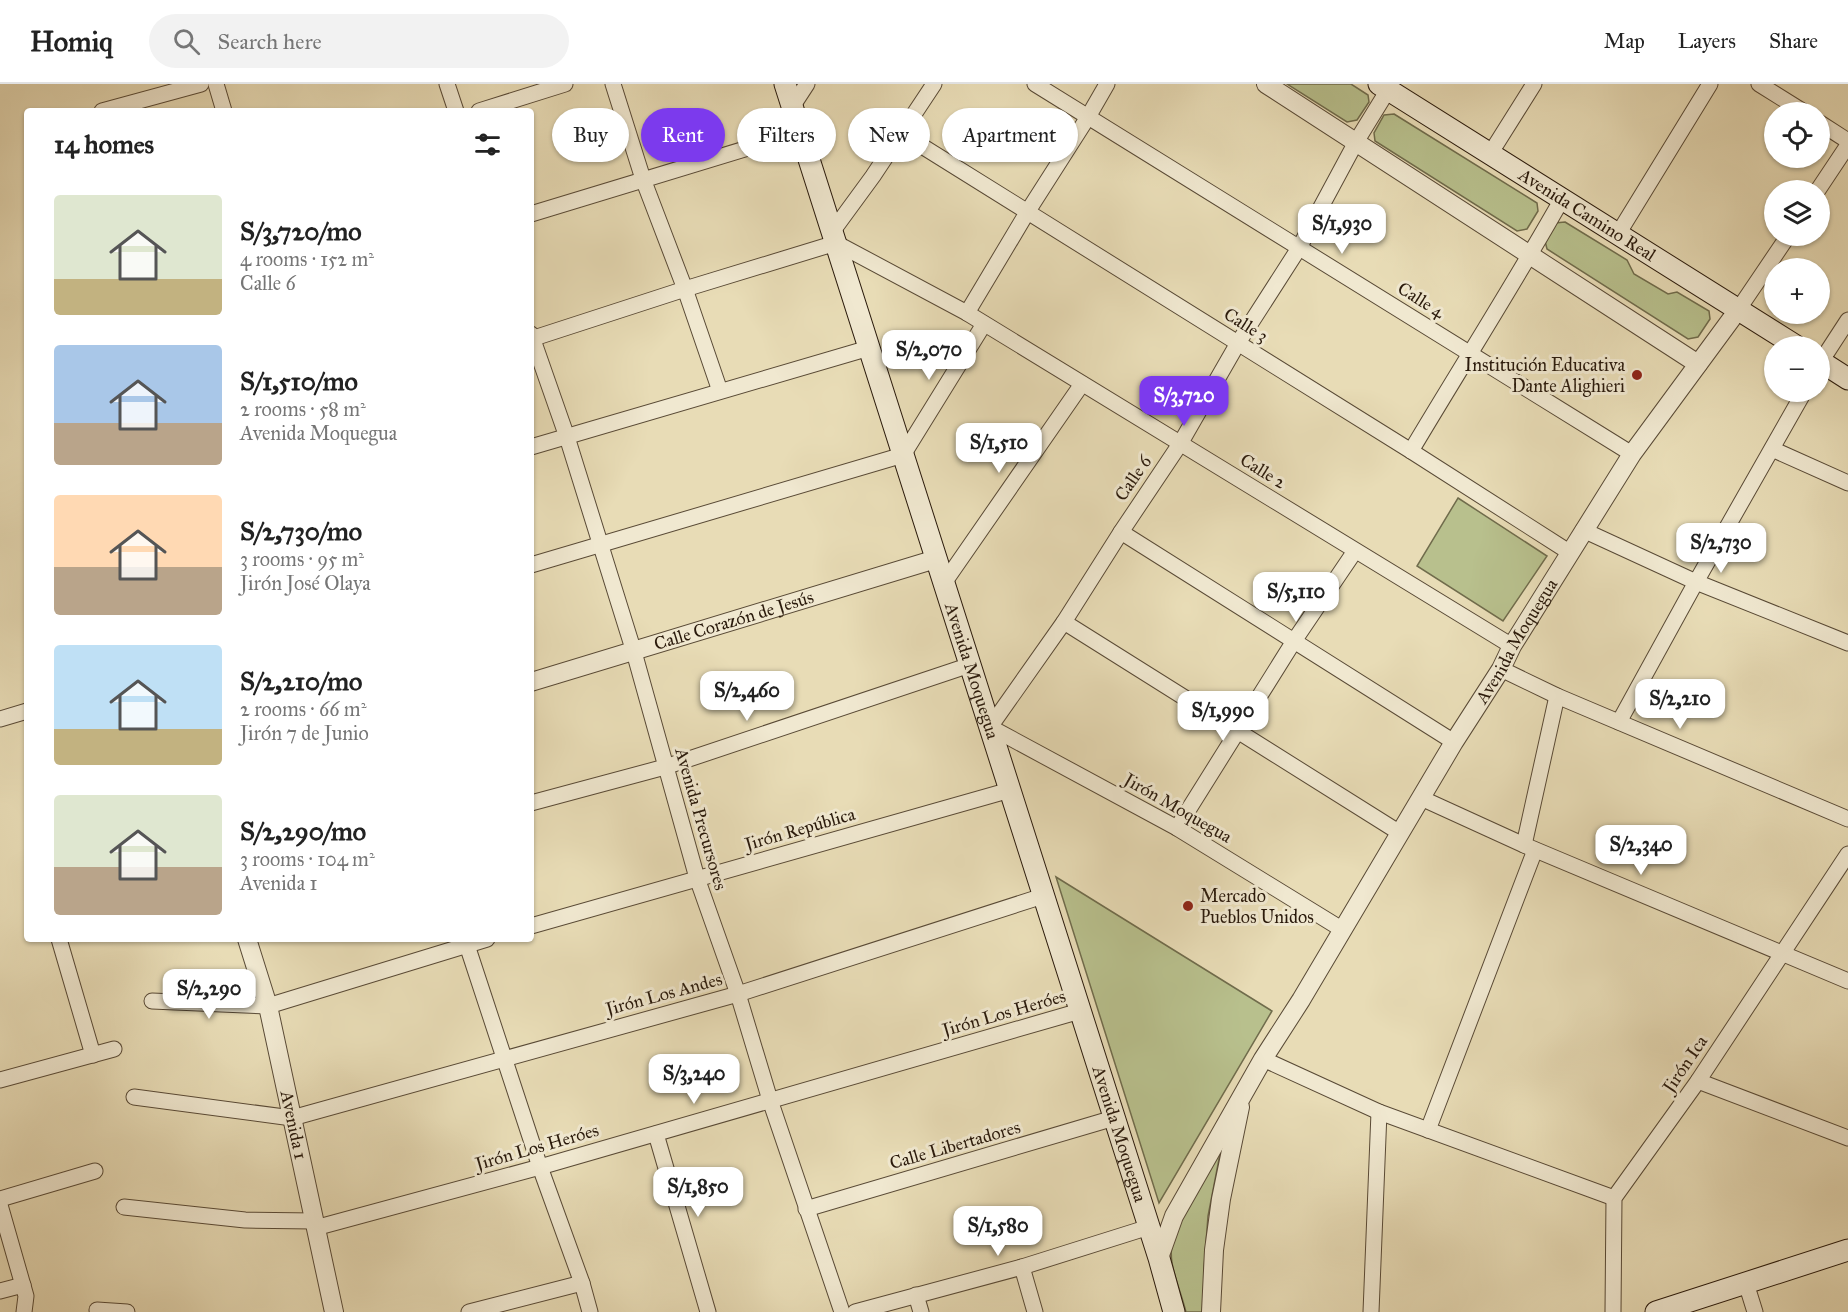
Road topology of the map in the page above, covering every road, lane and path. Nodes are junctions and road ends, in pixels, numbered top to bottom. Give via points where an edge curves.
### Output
1 (201, 84) edge
2 (216, 84) edge
3 (447, 84) edge
4 (565, 84) edge
5 (613, 84) edge
6 (785, 84) edge
7 (807, 84) edge
8 (934, 84) edge
9 (1035, 84) edge
10 (1107, 84) edge
11 (1266, 84) edge
12 (1534, 84) edge
13 (1710, 84) edge
14 (1759, 84) edge
15 (1384, 87) edge
16 (1788, 102) edge
17 (792, 107) joint
18 (113, 108) edge
19 (223, 108) edge
20 (455, 108) edge
21 (489, 108) edge
22 (918, 108) edge
23 (1088, 117) junction
24 (1830, 129) edge
25 (1848, 141) edge
26 (1356, 142) junction
27 (1848, 145) edge
28 (737, 151) edge
29 (930, 151) edge
30 (1490, 154) junction
31 (810, 162) edge
32 (882, 162) edge
33 (642, 179) junction
34 (1825, 180) edge
35 (1562, 199) junction
36 (1028, 211) junction
37 (534, 213) edge
38 (1618, 234) junction
39 (834, 238) junction
40 (1781, 246) edge
41 (1299, 248) junction
42 (1530, 255) junction
43 (685, 289) junction
44 (1738, 310) junction
45 (967, 313) junction
46 (1848, 320) edge
47 (984, 324) junction
48 (534, 336) edge
49 (1780, 336) edge
50 (534, 343) edge
51 (1238, 343) junction
52 (1830, 347) edge
53 (869, 348) junction
54 (1469, 353) junction
55 (1698, 364) junction
56 (1830, 368) edge
57 (1848, 379) edge
58 (1082, 384) junction
59 (720, 391) junction
60 (1798, 402) edge
61 (567, 437) junction
62 (1180, 444) junction
63 (534, 446) edge
64 (1772, 449) junction
65 (1411, 451) junction
66 (903, 454) junction
67 (1632, 454) junction
68 (1848, 483) edge
69 (1583, 530) junction
70 (1121, 532) junction
71 (599, 543) junction
72 (1355, 551) junction
73 (1569, 552) junction
74 (936, 559) junction
75 (534, 563) edge
76 (1696, 582) junction
77 (944, 583) junction
78 (1064, 622) junction
79 (1294, 641) junction
80 (1848, 643) edge
81 (1512, 646) junction
82 (634, 652) junction
83 (970, 665) junction
84 (1501, 669) junction
85 (534, 681) edge
86 (1557, 696) junction
87 (24, 712) edge
88 (0, 719) edge
89 (1619, 722) junction
90 (990, 727) junction
91 (1237, 731) junction
92 (1454, 742) junction
93 (665, 767) junction
94 (1010, 789) junction
95 (1421, 798) junction
96 (534, 802) edge
97 (1848, 819) edge
98 (1177, 828) junction
99 (1400, 833) junction
100 (1530, 847) junction
101 (1848, 854) edge
102 (697, 878) junction
103 (1044, 896) junction
104 (534, 925) edge
105 (1342, 930) junction
106 (59, 942) edge
107 (248, 942) edge
108 (465, 942) edge
109 (1782, 954) junction
110 (1848, 981) edge
111 (738, 994) junction
112 (152, 1001) dead end
113 (268, 1006) junction
114 (1080, 1011) junction
115 (114, 1048) dead end
116 (93, 1055) junction
117 (505, 1058) junction
118 (1263, 1059) junction
119 (0, 1080) edge
120 (1698, 1081) junction
121 (134, 1097) dead end
122 (770, 1100) junction
123 (1379, 1112) junction
124 (292, 1118) junction
125 (1114, 1118) junction
126 (1428, 1130) junction
127 (656, 1134) junction
128 (1848, 1138) edge
129 (540, 1167) junction
130 (95, 1172) dead end
131 (1614, 1198) junction
132 (0, 1199) edge
133 (0, 1205) edge
134 (124, 1207) dead end
135 (806, 1209) junction
136 (315, 1225) junction
137 (1149, 1227) junction
138 (1848, 1250) edge
139 (1159, 1258) junction
140 (1022, 1267) junction
141 (582, 1283) junction
142 (1746, 1283) junction
143 (23, 1284) junction
144 (0, 1291) edge
145 (916, 1295) junction
146 (97, 1310) dead end
147 (24, 1312) edge
148 (127, 1312) edge
149 (334, 1312) edge
150 (469, 1312) edge
151 (590, 1312) edge
152 (708, 1312) edge
153 (842, 1312) edge
154 (855, 1312) edge
155 (921, 1312) edge
156 (1035, 1312) edge
157 (1174, 1312) edge
158 (1210, 1312) edge
159 (1371, 1312) edge
160 (1613, 1312) edge
161 (1656, 1312) edge
162 (1755, 1312) edge

1 - 18 street
2 - 19 street
3 - 20 street
4 - 21 street
5 - 33 street
6 - 17 main road, Avenida Moquegua
7 - 17 street
8 - 22 street
9 - 23 street, Calle 4
10 - 23 street
11 - 26 street
12 - 30 street
13 - 38 street
14 - 16 street
15 - 26 street, Calle 6
15 - 30 main road, Avenida Camino Real
23 - 36 street
23 - 41 street, Calle 4
24 - 25 street
26 - 41 street, Calle 6
26 - 42 street
27 - 34 street
28 - 33 street
29 - 36 street, Calle 3
30 - 35 main road, Avenida Camino Real
31 - 39 main road, Avenida Moquegua
32 - 39 street
33 - 37 street
33 - 43 street
35 - 38 main road, Avenida Camino Real
35 - 42 street
36 - 45 street
36 - 51 street, Calle 3
38 - 44 main road, Avenida Camino Real
39 - 43 street
39 - 45 street, Calle 2
39 - 53 main road, Avenida Moquegua
40 - 44 street, Avenida Moquegua
41 - 51 street, Calle 6
41 - 54 street, Calle 4
42 - 54 street
42 - 55 street
43 - 48 street
43 - 59 street
44 - 49 main road, Avenida Camino Real
44 - 55 street, Avenida Moquegua
45 - 47 street, Calle 2
46 - 52 street
47 - 58 street, Calle 2
47 - 66 street
50 - 61 street, Avenida Precursores
51 - 62 street, Calle 6
51 - 65 street, Calle 3
53 - 59 street
53 - 66 main road, Avenida Moquegua
54 - 65 street
54 - 67 street, Calle 4
55 - 67 street, Avenida Moquegua
56 - 57 main road
58 - 62 street, Calle 2
58 - 77 street
59 - 61 street
60 - 64 street
61 - 63 street
61 - 71 street, Avenida Precursores
62 - 70 street, Calle 6
62 - 72 street, Calle 2
64 - 68 street
64 - 76 street
65 - 73 street, Calle 3
66 - 71 street
66 - 74 main road, Avenida Moquegua
67 - 69 street, Avenida Moquegua
69 - 73 street, Avenida Moquegua
69 - 76 street
70 - 78 street, Calle 6
70 - 79 street
71 - 75 street
71 - 82 street, Avenida Precursores
72 - 79 street
72 - 81 street, Calle 2
73 - 81 street, Avenida Moquegua
74 - 77 main road, Avenida Moquegua
74 - 82 street, Calle Corazón de Jesús
76 - 80 street
76 - 89 street
77 - 83 main road, Avenida Moquegua
78 - 90 street, Calle 6
78 - 91 street
79 - 91 street
79 - 92 street
81 - 84 street, Avenida Moquegua
82 - 85 street, Calle Corazón de Jesús
82 - 93 street, Avenida Precursores
83 - 90 main road, Avenida Moquegua
83 - 93 street
84 - 86 street
84 - 92 street, Avenida Moquegua
86 - 89 street
86 - 100 street
87 - 88 street
89 - 97 street
90 - 94 main road, Avenida Moquegua
90 - 98 street, Jirón Moquegua
91 - 98 street
91 - 99 street
92 - 95 street, Avenida Moquegua
93 - 96 street
93 - 102 street, Avenida Precursores
94 - 102 street, Jirón República
94 - 103 main road, Avenida Moquegua
95 - 99 street, Avenida Moquegua
95 - 100 street
98 - 105 street, Jirón Moquegua
99 - 105 street, Avenida Moquegua
100 - 109 street
100 - 126 street
101 - 109 street, Jirón Ica
102 - 104 street, Jirón República
102 - 111 street, Avenida Precursores
103 - 111 street, Jirón Los Andes
103 - 114 main road, Avenida Moquegua
105 - 118 street, Avenida Moquegua
106 - 116 street
107 - 113 street, Avenida 1
108 - 113 street
108 - 117 street
109 - 110 street
109 - 120 street, Jirón Ica
111 - 117 street, Jirón Los Andes
111 - 122 street, Avenida Precursores
112 - 113 street
113 - 124 street, Avenida 1
114 - 122 street, Jirón Los Heróes
114 - 125 main road, Avenida Moquegua
115 - 116 street
116 - 119 street
117 - 124 street, Jirón Los Andes
117 - 129 street
118 - 123 street
118 - 139 street, Avenida Moquegua via 1174,1216
118 - 158 street, Avenida Moquegua via 1242,1098 1221,1199
120 - 128 street
120 - 131 street, Jirón Ica
121 - 124 street
122 - 127 street, Jirón Los Heróes
122 - 135 street, Avenida Precursores
123 - 126 street
123 - 159 street
124 - 136 street, Avenida 1
125 - 135 street, Calle Libertadores
125 - 137 main road, Avenida Moquegua
126 - 131 street
127 - 129 street, Jirón Los Heróes
127 - 152 street
129 - 136 street, Jirón Los Heróes
129 - 141 street
130 - 132 street
131 - 160 street
133 - 143 street
134 - 136 street, Jirón Los Heróes
135 - 153 street, Avenida Precursores
136 - 149 street, Avenida 1
137 - 139 main road, Avenida Moquegua
137 - 140 street
138 - 142 main road
139 - 157 main road, Avenida Moquegua
140 - 145 street
140 - 156 street
141 - 150 street
141 - 151 street
142 - 161 main road
142 - 162 street
143 - 144 street
143 - 147 street
145 - 154 street
145 - 155 street
146 - 148 street

